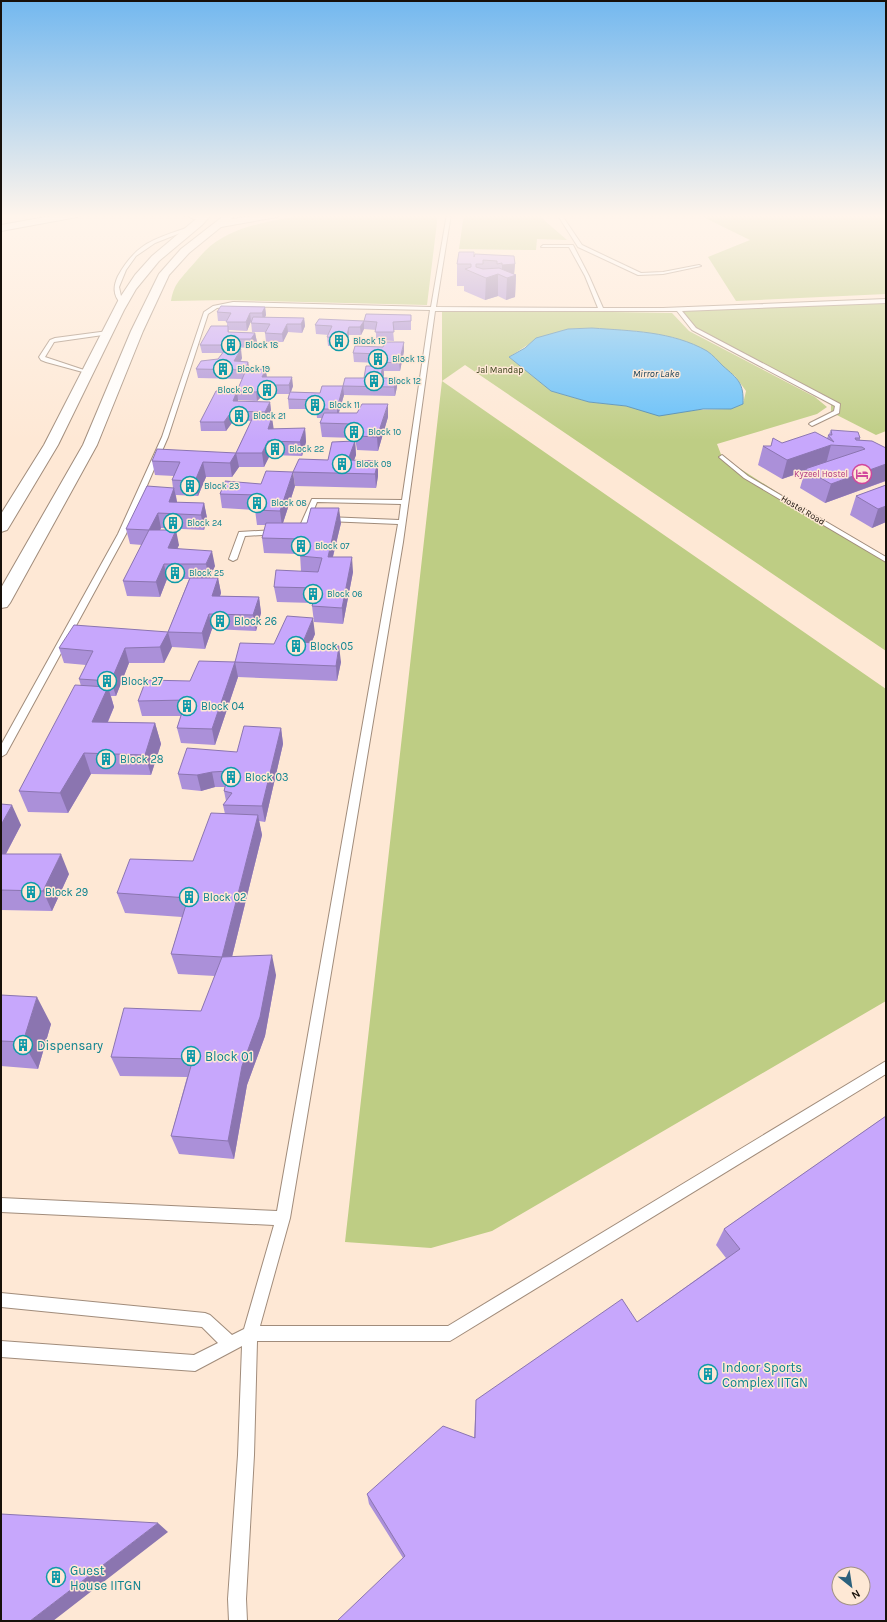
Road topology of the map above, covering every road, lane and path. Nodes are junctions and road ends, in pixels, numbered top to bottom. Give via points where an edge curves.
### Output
1 (115, 290) edge
2 (133, 290) edge
3 (157, 290) edge
4 (436, 290) edge
5 (593, 290) edge
6 (886, 300) edge
7 (123, 303) junction
8 (433, 309) junction
9 (678, 309) junction
10 (601, 310) junction
11 (137, 331) junction
12 (108, 333) junction
13 (88, 372) junction
14 (812, 424) dead end
15 (722, 457) dead end
16 (404, 502) junction
17 (314, 519) junction
18 (401, 522) junction
19 (1, 527) edge
20 (233, 559) dead end
21 (886, 560) edge
22 (1, 603) edge
23 (1, 754) edge
24 (886, 1067) edge
25 (1, 1205) edge
26 (283, 1218) junction
27 (1, 1300) edge
28 (250, 1334) junction
29 (231, 1344) junction
30 (1, 1350) edge
31 (238, 1621) edge

1 - 7 lane
2 - 7 street
3 - 11 street
4 - 8 lane
5 - 10 lane
6 - 9 lane
7 - 12 street
8 - 10 lane
8 - 16 lane
8 - 23 lane via 233,304 218,306 206,313 165,437 122,534
9 - 10 lane
9 - 14 lane via 694,329 838,405 837,412
11 - 12 street
11 - 22 street via 90,445
12 - 13 street
12 - 13 lane via 57,339 52,341 42,357
13 - 19 street via 51,445
15 - 21 lane, Hostel Road via 746,476
16 - 17 lane via 314,500
16 - 18 lane
17 - 18 lane
17 - 20 lane via 299,532 242,534
18 - 26 lane
24 - 28 lane via 450,1333
25 - 26 lane
26 - 28 lane
27 - 29 lane via 205,1320
28 - 29 lane
28 - 31 lane
29 - 30 lane via 195,1363

